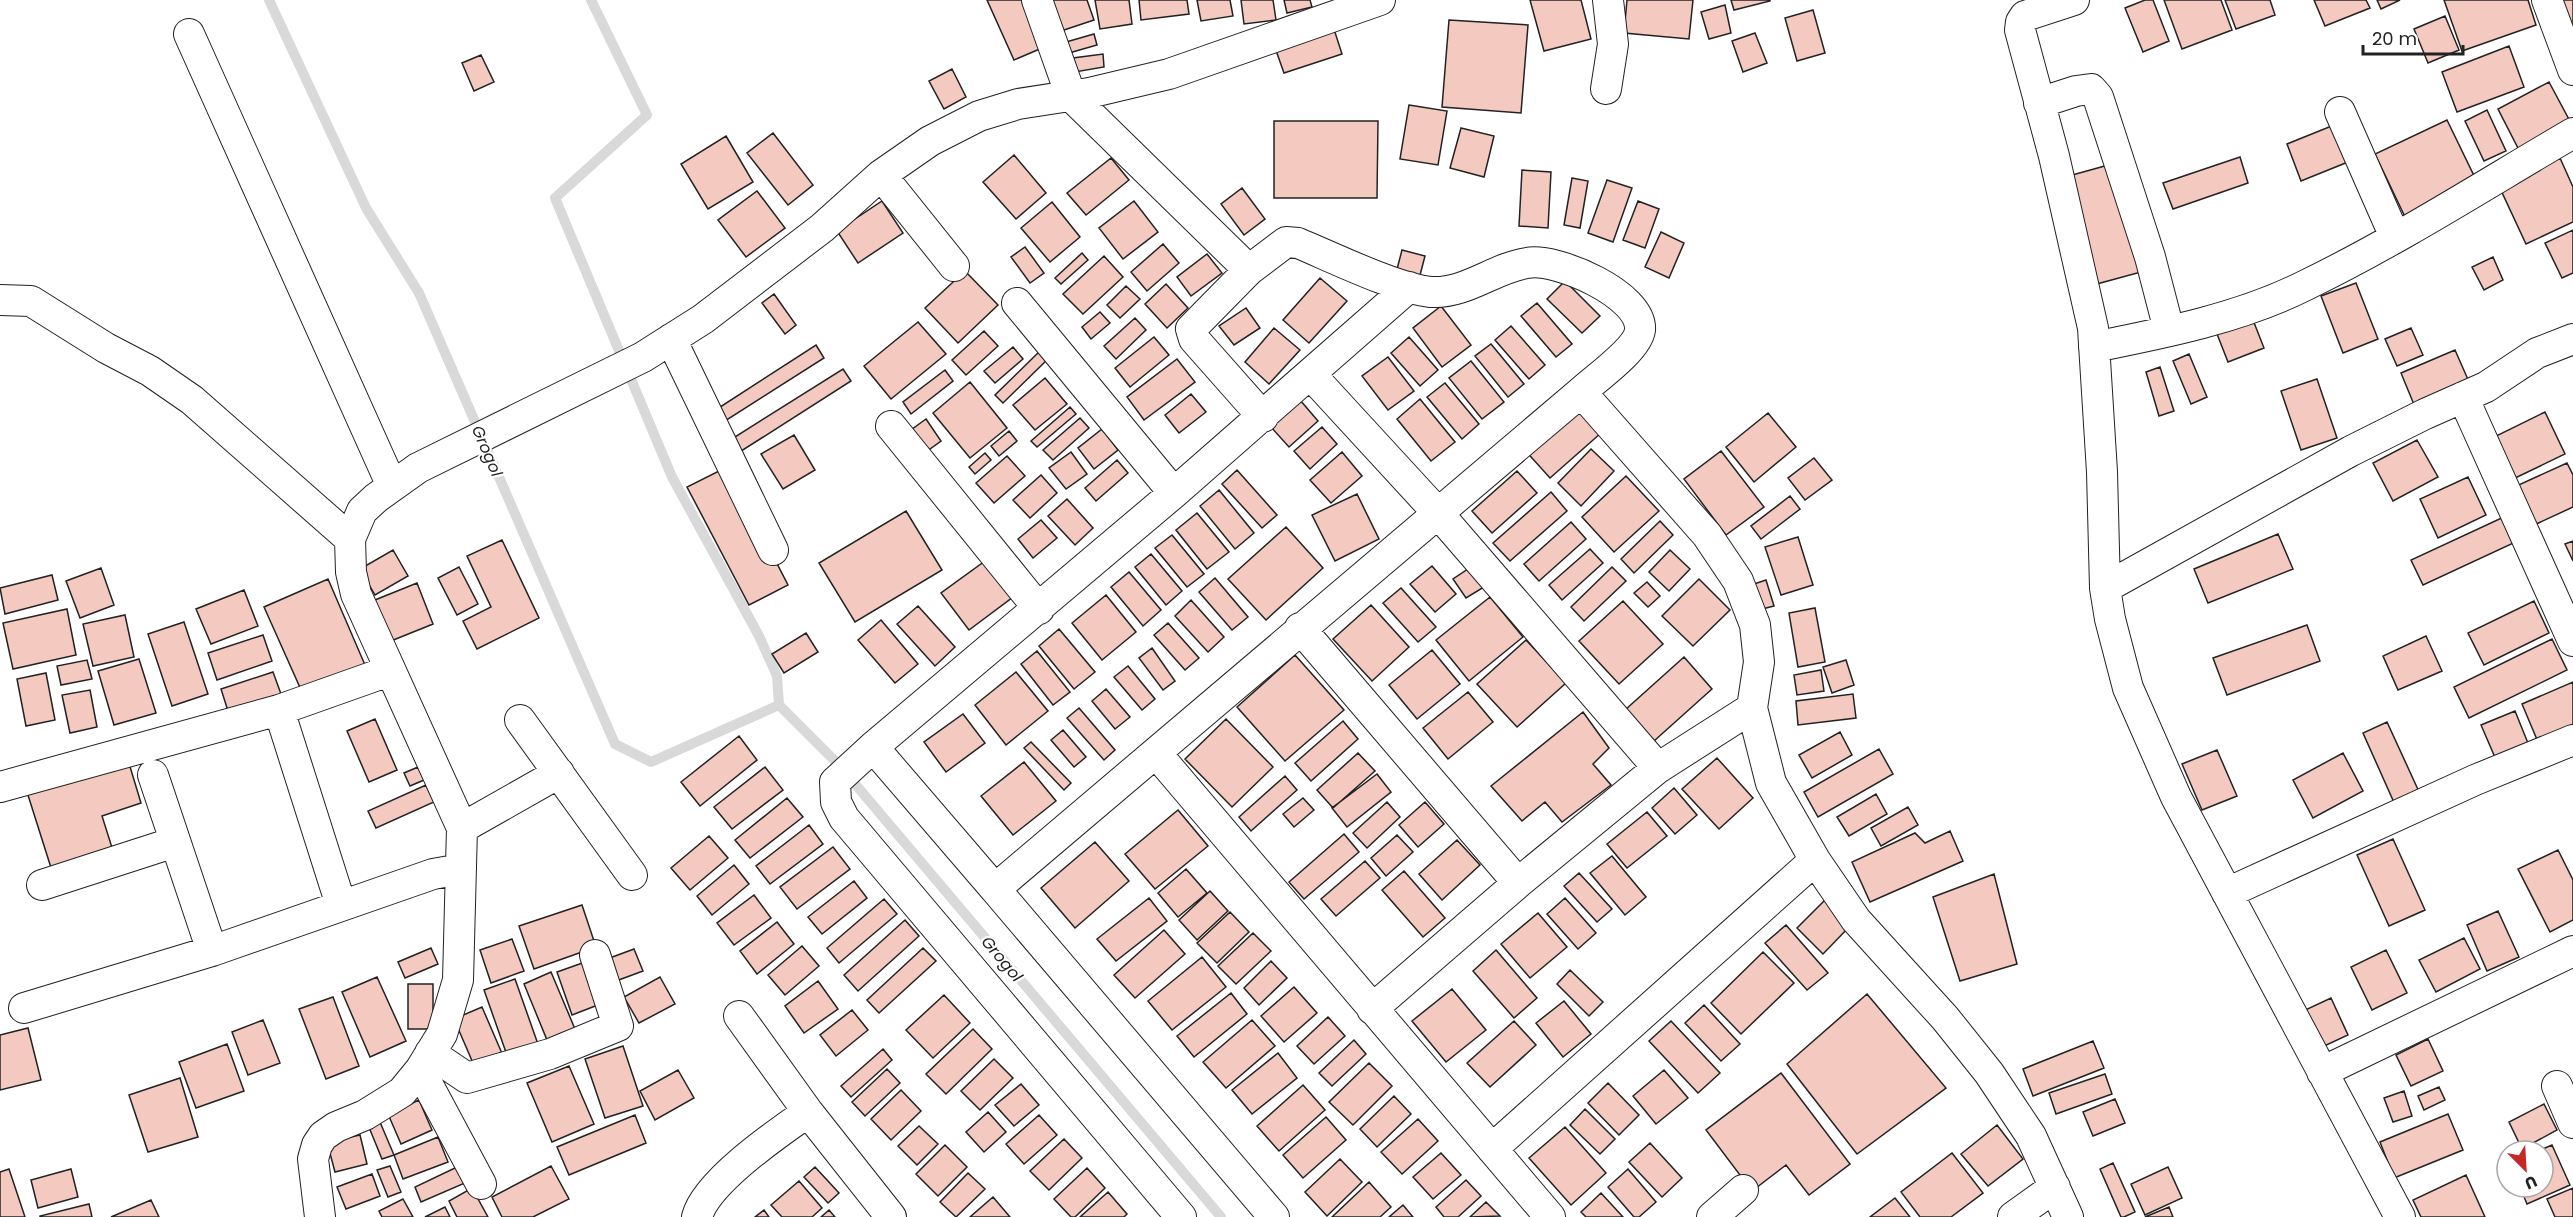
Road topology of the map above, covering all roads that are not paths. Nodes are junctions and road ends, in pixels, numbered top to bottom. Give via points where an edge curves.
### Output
1 (1037, 0) edge
2 (1380, 0) edge
3 (1608, 0) edge
4 (2074, 0) edge
5 (2547, 0) edge
6 (2022, 8) edge
7 (189, 34) dead end
8 (2573, 70) edge
9 (1606, 89) dead end
10 (1071, 96) junction
11 (2039, 103) junction
12 (2340, 112) dead end
13 (2573, 133) edge
14 (881, 175) junction
15 (2395, 237) junction
16 (954, 266) dead end
17 (1249, 270) junction
18 (1409, 287) junction
19 (0, 300) edge
20 (1017, 303) dead end
21 (2169, 330) junction
22 (670, 339) junction
23 (2573, 339) edge
24 (2094, 347) junction
25 (1311, 375) junction
26 (1581, 392) junction
27 (2463, 397) junction
28 (1263, 417) junction
29 (891, 426) dead end
30 (392, 486) junction
31 (1174, 494) junction
32 (1437, 512) junction
33 (350, 539) junction
34 (773, 550) dead end
35 (2105, 588) junction
36 (1039, 609) junction
37 (1300, 628) junction
38 (2572, 634) edge
39 (389, 671) junction
40 (1752, 708) junction
41 (279, 710) junction
42 (520, 720) dead end
43 (2573, 740) edge
44 (873, 747) junction
45 (1156, 753) junction
46 (1658, 768) junction
47 (559, 773) junction
48 (153, 775) dead end
49 (0, 787) edge
50 (462, 828) junction
51 (175, 842) junction
52 (1815, 860) junction
53 (461, 868) junction
54 (632, 875) dead end
55 (1518, 883) junction
56 (42, 885) dead end
57 (995, 889) junction
58 (2227, 893) junction
59 (341, 905) junction
60 (212, 951) junction
61 (2573, 951) edge
62 (596, 955) dead end
63 (24, 1008) dead end
64 (1372, 1009) junction
65 (739, 1016) dead end
66 (425, 1061) junction
67 (2322, 1072) junction
68 (2557, 1086) dead end
69 (808, 1112) junction
70 (2573, 1123) edge
71 (1492, 1149) junction
72 (481, 1184) dead end
73 (2055, 1187) junction
74 (1743, 1190) dead end
75 (320, 1217) edge
76 (698, 1217) edge
77 (891, 1217) edge
78 (1181, 1217) edge
79 (1274, 1217) edge
80 (1550, 1217) edge
81 (1712, 1217) edge
82 (2013, 1217) edge
83 (2068, 1217) edge
84 (2400, 1217) edge

1 - 10 street
2 - 10 street via 1169,74
3 - 9 street via 1612,44
4 - 6 street
5 - 8 street
6 - 11 street via 2020,38
7 - 30 street
10 - 14 street via 1018,104 979,116 930,141
10 - 17 street
11 - 21 street via 2091,89 2098,97 2150,257
11 - 24 street via 2085,283
12 - 15 street
13 - 15 street
14 - 16 street
14 - 22 street via 782,260
15 - 21 street via 2303,287 2245,309
17 - 18 street via 1277,246 1293,242
17 - 28 street via 1191,332
18 - 25 street
18 - 26 street via 1448,291 1526,263 1543,261 1570,268 1597,282 1632,309 1640,329 1632,347
19 - 33 street via 31,301 150,371 192,400
20 - 31 street
21 - 24 street
22 - 30 street via 643,357 418,468
22 - 34 street
23 - 27 street via 2537,353 2486,387
24 - 35 street
25 - 28 street
25 - 32 street
26 - 32 street
26 - 40 street via 1707,535 1738,581 1749,606 1758,646
27 - 35 street via 2351,451
27 - 38 street
28 - 31 street
29 - 36 street
30 - 33 street via 362,511
31 - 36 street
32 - 37 street
32 - 46 street
33 - 39 street via 356,594
35 - 58 street via 2128,688 2176,797
36 - 44 street
37 - 45 street
37 - 55 street
39 - 41 street
39 - 50 street
40 - 46 street
40 - 52 street via 1771,783
41 - 49 street
41 - 59 street
42 - 47 street
43 - 58 street
44 - 57 street
44 - 78 street via 833,787 844,818
45 - 57 street
45 - 64 street
46 - 55 street
47 - 50 street
47 - 54 street
48 - 51 street
50 - 53 street
51 - 56 street
51 - 60 street
52 - 71 street
52 - 73 street via 1856,920 1989,1073 2031,1136
53 - 59 street via 434,873
53 - 66 street via 458,980 442,1034
55 - 64 street
57 - 79 street
58 - 67 street
59 - 60 street
60 - 63 street
61 - 67 street
62 - 66 street via 618,1026 549,1054 467,1078
64 - 71 street
65 - 69 street
66 - 72 street
66 - 75 street via 402,1092 323,1136 313,1159
67 - 84 street
68 - 70 street
69 - 76 street via 710,1192
69 - 77 street
71 - 80 street
73 - 82 street
73 - 83 street
74 - 81 street

